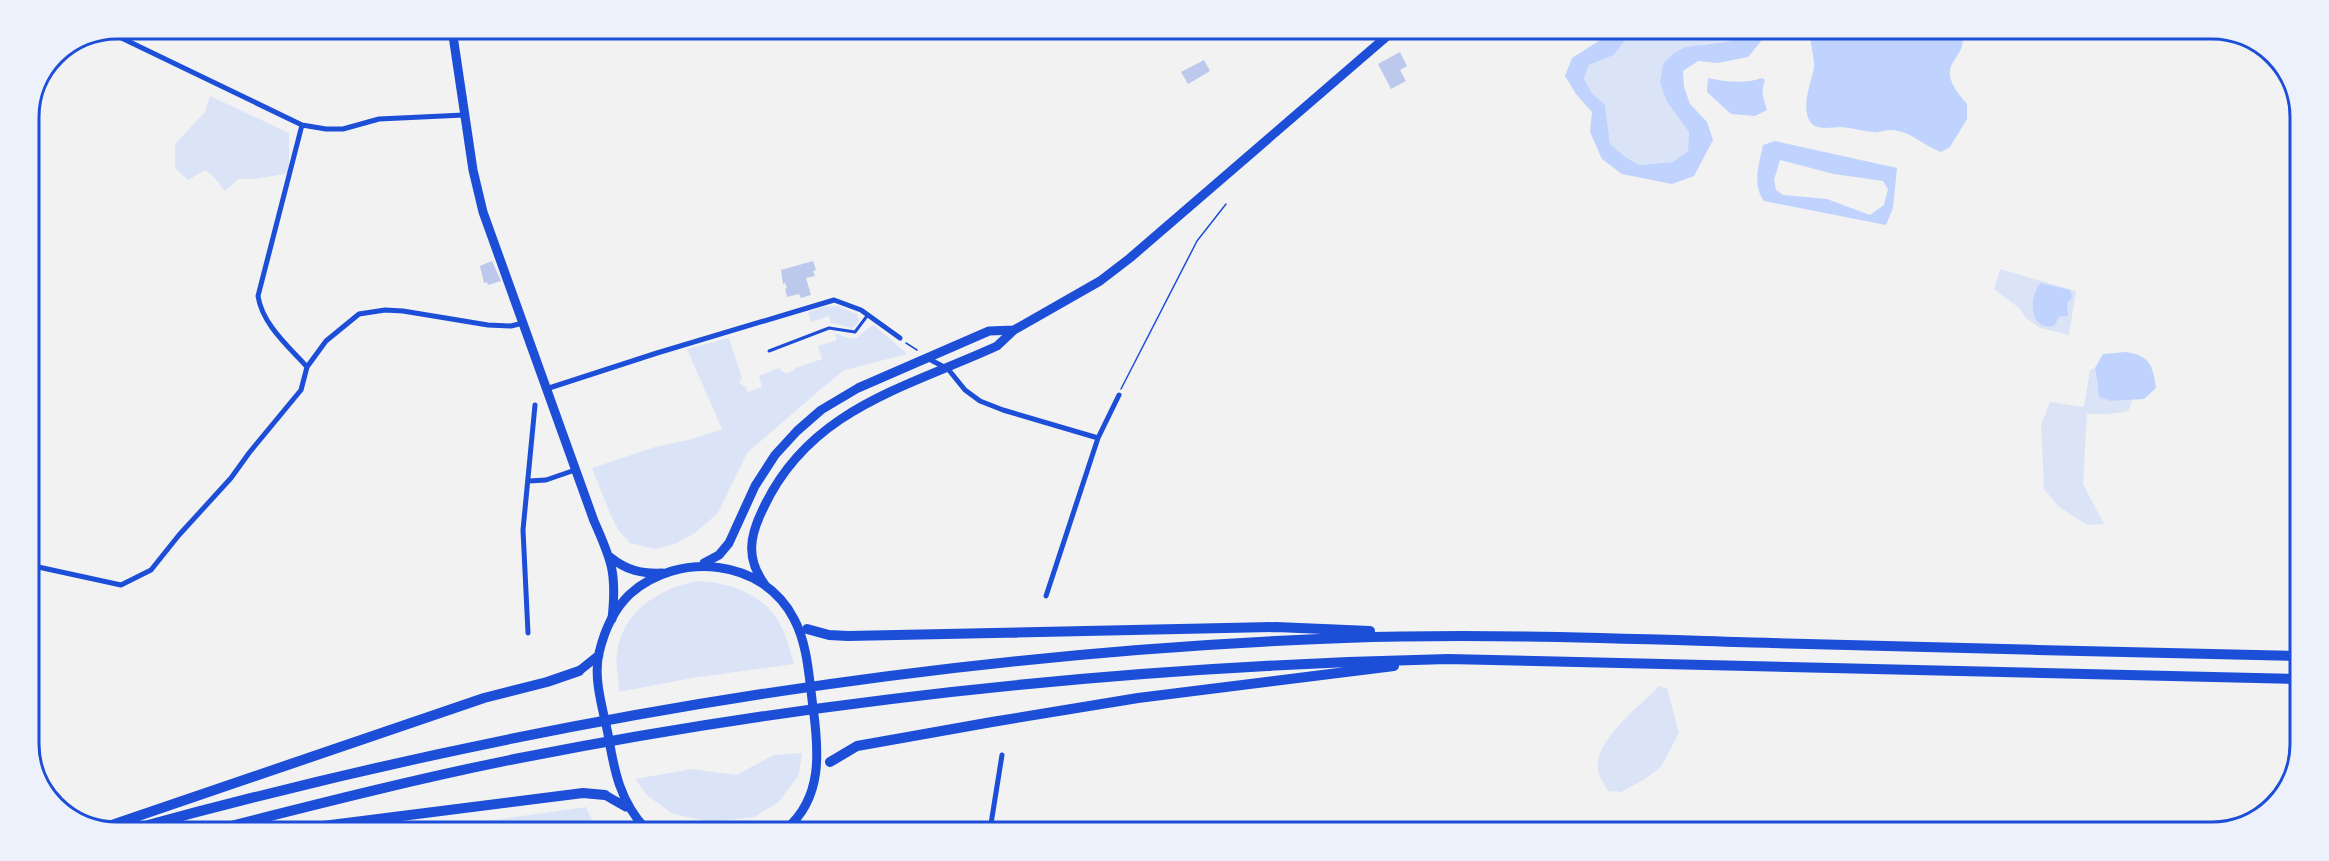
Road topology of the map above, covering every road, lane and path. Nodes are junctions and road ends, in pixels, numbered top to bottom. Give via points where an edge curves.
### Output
1 (124, 39) edge
2 (453, 39) edge
3 (1384, 39) edge
4 (464, 115) junction
5 (302, 125) junction
6 (1226, 204) dead end
7 (868, 315) junction
8 (523, 323) junction
9 (1014, 330) junction
10 (900, 338) joint
11 (769, 351) dead end
12 (927, 358) junction
13 (307, 367) junction
14 (948, 369) junction
15 (546, 389) junction
16 (1119, 395) joint
17 (535, 405) dead end
18 (1098, 438) junction
19 (575, 471) junction
20 (529, 481) junction
21 (610, 557) junction
22 (696, 566) junction
23 (39, 567) edge
24 (662, 573) junction
25 (765, 585) junction
26 (1046, 596) dead end
27 (794, 618) junction
28 (612, 619) junction
29 (807, 628) joint
30 (528, 633) dead end
31 (1447, 635) junction
32 (599, 655) junction
33 (2290, 656) edge
34 (1448, 658) junction
35 (579, 671) joint
36 (2290, 679) edge
37 (1002, 755) dead end
38 (830, 762) joint
39 (817, 776) junction
40 (605, 795) joint
41 (630, 810) junction
42 (798, 818) junction
43 (121, 822) edge
44 (160, 822) edge
45 (246, 822) edge
46 (354, 822) edge
47 (640, 822) edge
48 (794, 822) edge
49 (797, 822) edge
50 (991, 822) edge

1 - 5 street
2 - 4 main road
3 - 9 main road via 1130,258 1100,281
4 - 5 street via 379,119 343,129
4 - 8 main road via 483,212
5 - 13 street via 258,296 259,308
6 - 16 path via 1197,241
7 - 10 street
7 - 11 lane via 855,332 829,328
7 - 15 street via 834,300
8 - 13 street via 504,326 403,311 359,314 326,341
8 - 15 main road
9 - 12 main road via 989,331
9 - 14 main road via 997,346
10 - 12 path
12 - 14 street
12 - 22 main road via 858,388 808,420 785,442 754,486 727,547 713,560
13 - 23 street via 301,390 151,570 122,585
14 - 18 street via 965,390 990,405
14 - 25 main road via 844,416 796,456 776,482 752,535 752,559
15 - 19 main road
16 - 18 street
17 - 20 street
18 - 26 street
19 - 20 street
19 - 21 main road
20 - 30 street via 523,530
21 - 24 main road via 636,572
21 - 28 main road via 614,584
22 - 24 main road
22 - 25 main road via 730,569
24 - 28 main road via 629,595
25 - 27 main road
27 - 29 main road
27 - 39 main road via 808,672
28 - 32 main road
29 - 31 highway via 848,636 1276,627
31 - 33 highway
31 - 44 highway via 1188,646 999,663 792,688 452,750
32 - 35 main road
32 - 41 main road via 611,756 617,783
34 - 36 highway
34 - 38 highway via 1138,698 992,722 857,746
34 - 45 highway via 1094,676 792,711 516,759
35 - 43 highway via 484,698
37 - 50 street
38 - 39 main road
39 - 42 main road
40 - 41 main road
40 - 46 highway via 583,793
41 - 47 main road
42 - 48 main road
42 - 49 main road

